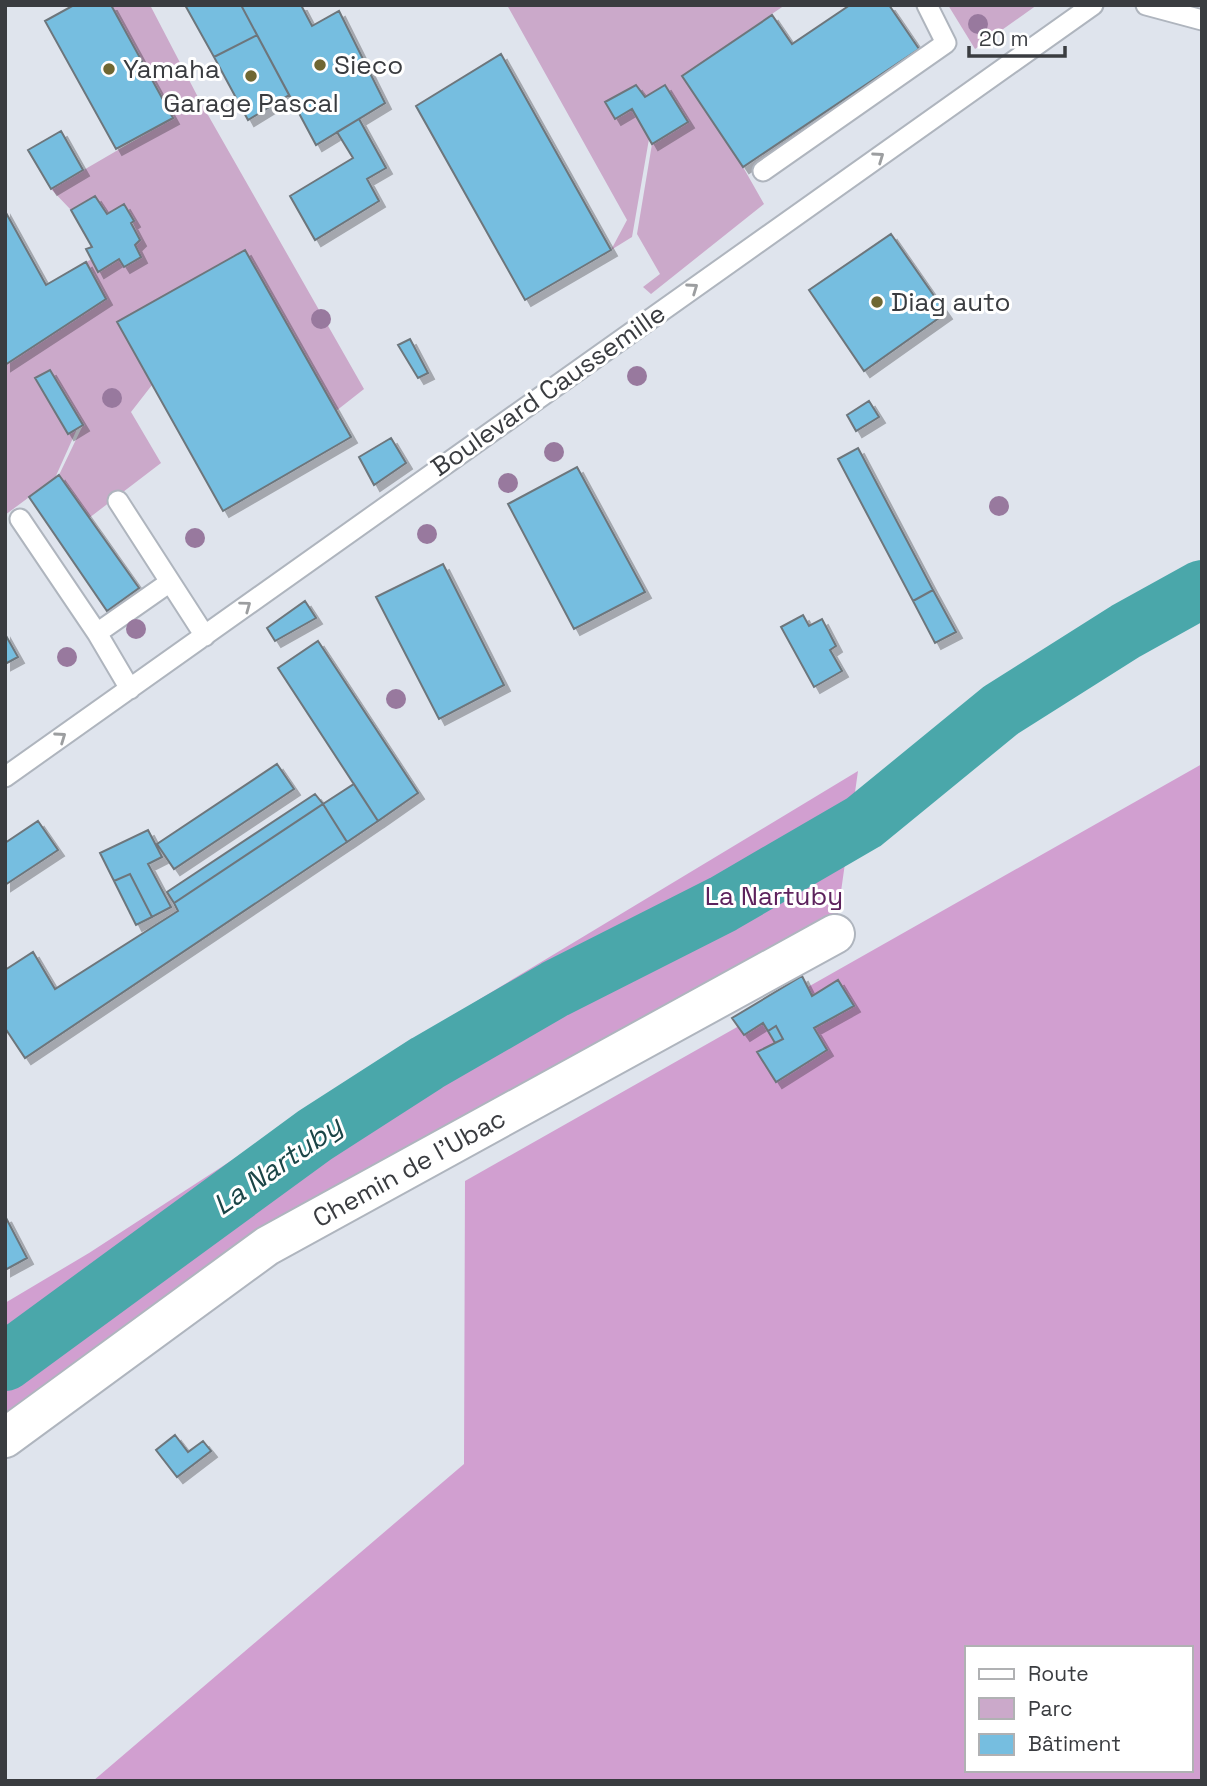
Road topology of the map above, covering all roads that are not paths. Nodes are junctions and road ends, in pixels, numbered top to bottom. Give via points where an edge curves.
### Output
1 (927, 5) edge
2 (1093, 5) edge
3 (1146, 5) edge
4 (1202, 20) edge
5 (763, 172) dead end
6 (118, 501) dead end
7 (20, 519) dead end
8 (170, 582) junction
9 (97, 633) junction
10 (205, 636) junction
11 (130, 689) junction
12 (5, 777) edge
13 (835, 934) dead end
14 (5, 1438) edge

1 - 5 lane via 946,43
10 -> 2 lane, Boulevard Caussemille
3 - 4 lane
6 - 8 lane
7 - 9 lane
8 - 9 lane
8 - 10 lane
9 - 11 lane
10 - 11 lane, Boulevard Caussemille
12 -> 11 lane, Boulevard Caussemille
13 - 14 street, Chemin de l'Ubac via 267,1245

